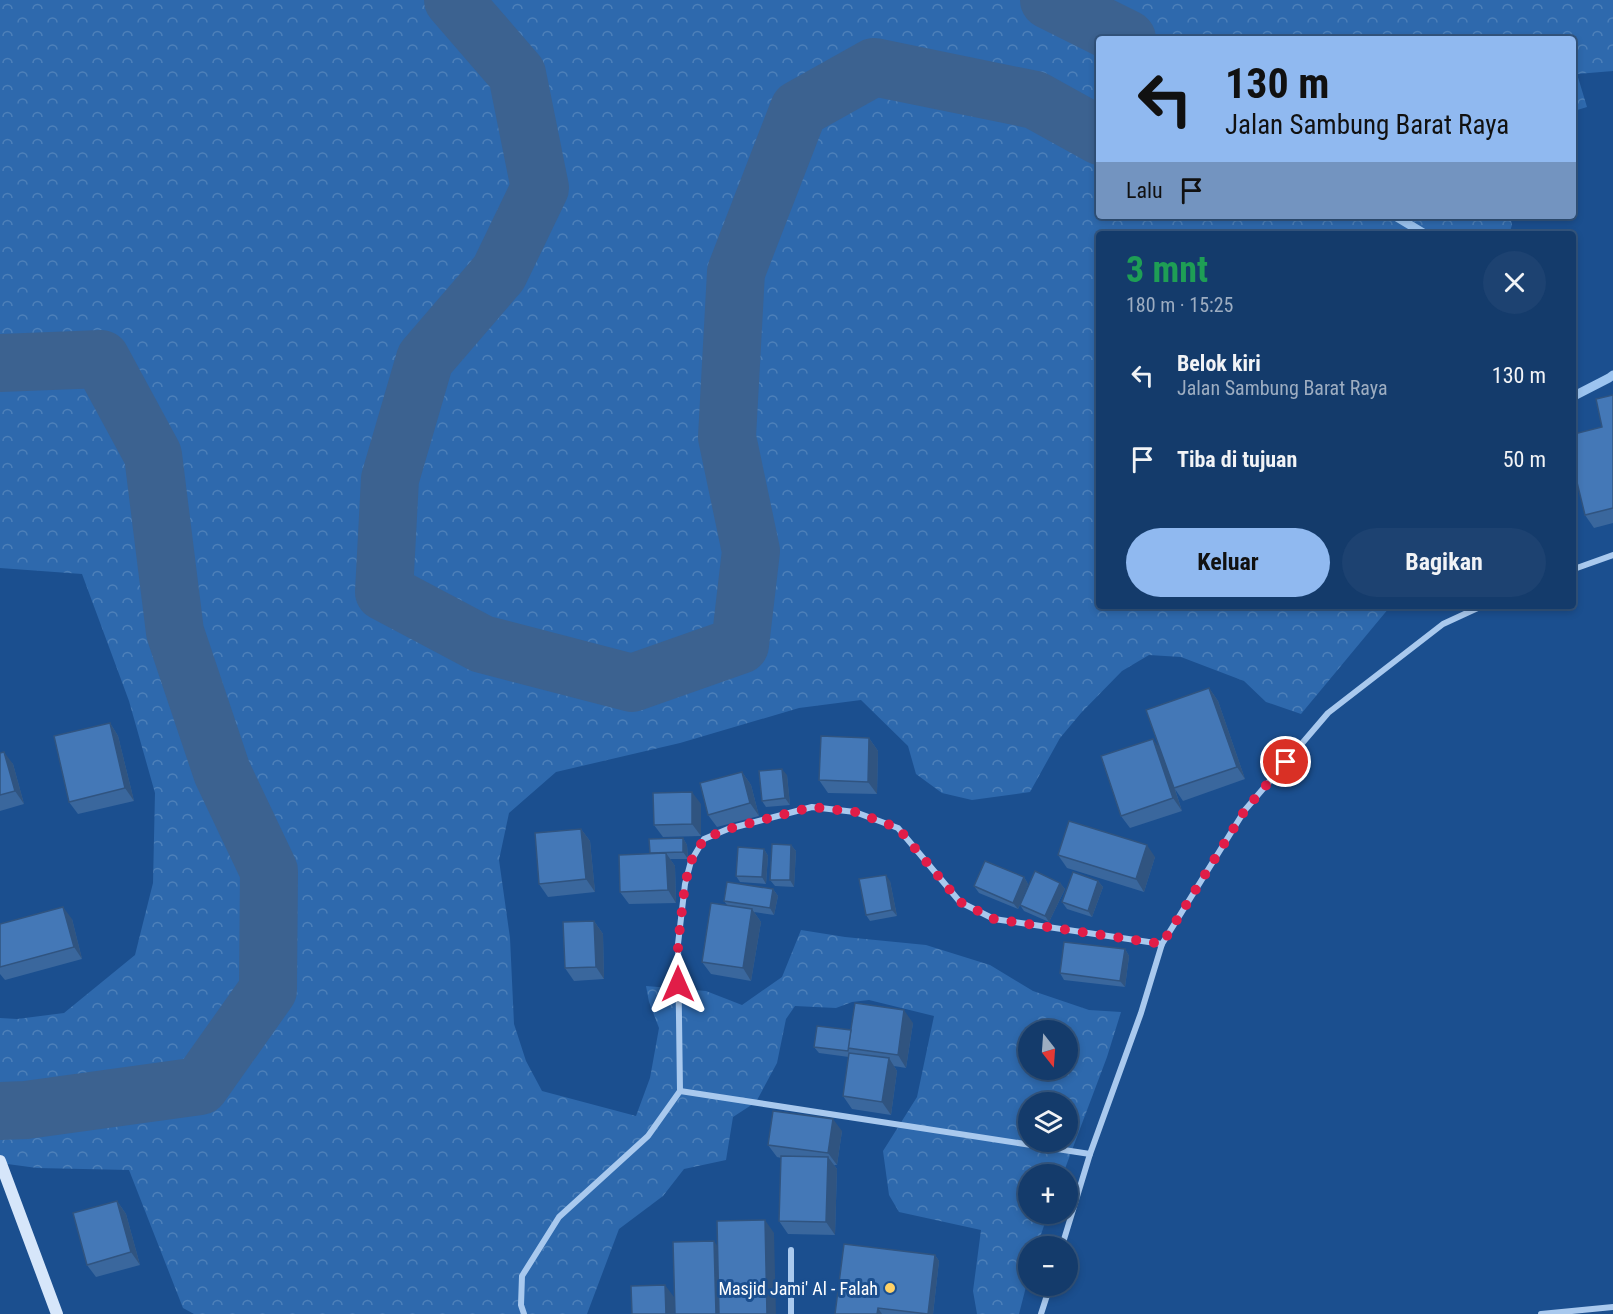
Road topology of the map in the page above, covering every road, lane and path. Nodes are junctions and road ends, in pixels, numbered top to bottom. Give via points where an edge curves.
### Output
1 (1613, 555) edge
2 (1576, 567) edge
3 (1476, 609) edge
4 (1162, 944) junction
5 (680, 1091) junction
6 (1090, 1154) junction
7 (0, 1161) edge
8 (1065, 1236) edge
9 (791, 1250) dead end
10 (1047, 1296) edge
11 (1613, 1307) edge
12 (57, 1314) edge
13 (524, 1314) edge
14 (791, 1314) edge
15 (1041, 1314) edge
16 (1541, 1314) edge

1 - 2 street
3 - 4 street via 1443,624 1328,713 1245,810
4 - 5 street via 994,919 960,902 898,828 855,812 812,807 728,829 704,839 691,861 685,884 678,944
4 - 6 street
5 - 6 street
5 - 13 street via 648,1136 559,1217 522,1276
6 - 8 street
7 - 12 main road
9 - 14 street
10 - 15 street
11 - 16 street

